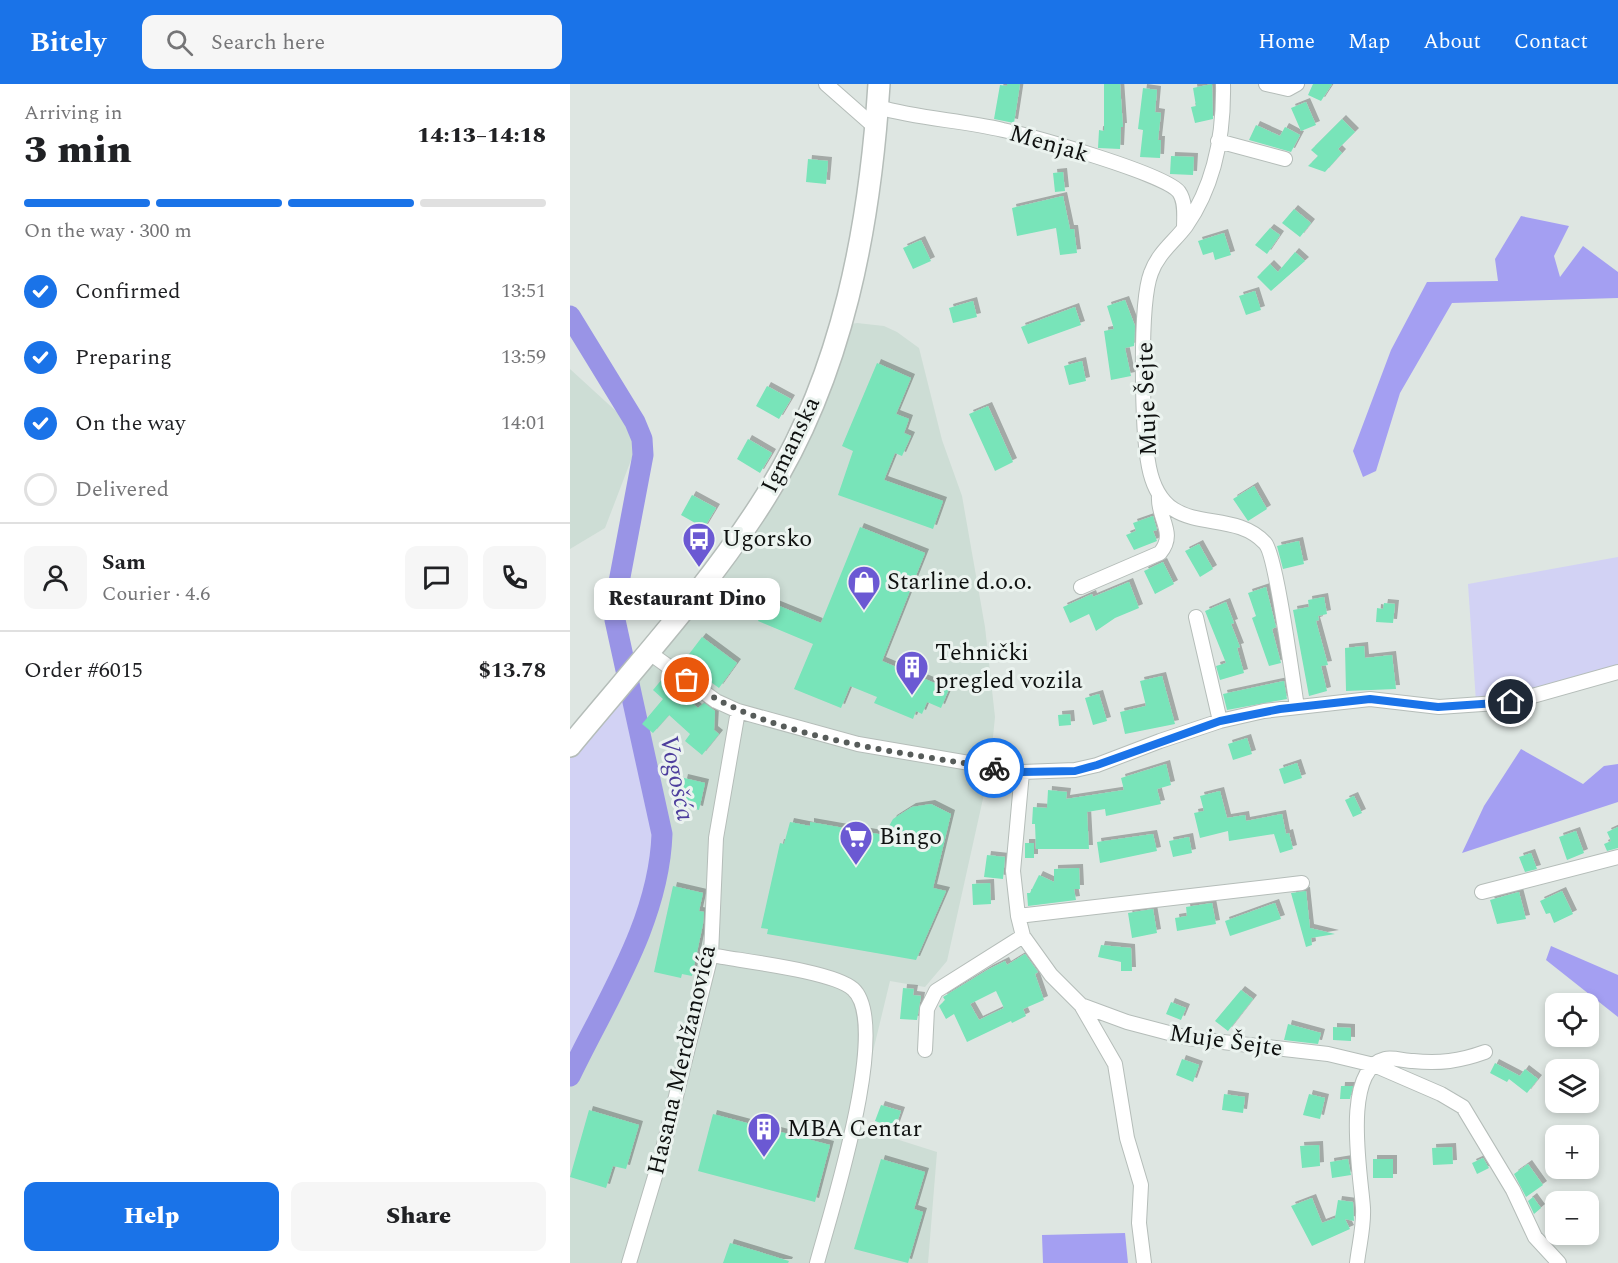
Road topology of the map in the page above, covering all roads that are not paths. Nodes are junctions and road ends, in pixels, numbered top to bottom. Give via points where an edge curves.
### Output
1 (826, 84) edge
2 (879, 84) edge
3 (1223, 84) edge
4 (1266, 84) edge
5 (1298, 84) edge
6 (877, 117) junction
7 (1218, 141) junction
8 (1285, 159) dead end
9 (1184, 228) junction
10 (1159, 491) junction
11 (1081, 587) dead end
12 (1197, 617) dead end
13 (647, 651) junction
14 (1618, 672) edge
15 (1297, 707) junction
16 (738, 711) junction
17 (1220, 721) junction
18 (570, 746) edge
19 (1022, 772) junction
20 (1618, 857) edge
21 (1302, 883) dead end
22 (1482, 892) dead end
23 (1018, 916) junction
24 (1023, 936) junction
25 (711, 955) junction
26 (1081, 1005) junction
27 (925, 1050) dead end
28 (1485, 1052) dead end
29 (1374, 1065) junction
30 (629, 1263) edge
31 (817, 1263) edge
32 (1144, 1263) edge
33 (1357, 1263) edge
34 (1559, 1263) edge

1 - 6 street
2 - 6 main road, Igmanska
3 - 7 street, Muje Šejte
4 - 5 street via 1288,89
6 - 9 street, Menjak via 912,117 1004,130 1136,170 1179,193
6 - 13 main road, Igmanska via 855,268 837,341 818,393 763,502 736,542
7 - 8 street
7 - 9 street, Muje Šejte via 1203,200
9 - 10 street, Muje Šejte via 1160,254 1150,273 1146,295 1147,440 1149,469
10 - 11 street via 1158,505 1169,533 1160,553
10 - 15 street, Muje Šejte via 1168,506 1181,515 1246,528 1267,544
12 - 17 street
13 - 16 street via 716,701
13 - 18 main road, Igmanska
14 - 15 street via 1500,703 1438,707 1370,699
15 - 17 street
16 - 19 street via 858,744
16 - 25 street, Hasana Merdžanovića via 717,838
17 - 19 street via 1075,771
19 - 23 street, Muje Šejte via 1013,871
20 - 22 street
21 - 23 street
23 - 24 street, Muje Šejte
24 - 26 street, Muje Šejte via 1051,975
24 - 27 street via 936,991 927,1009
25 - 30 street, Hasana Merdžanovića via 662,1153
25 - 31 street via 841,981 856,992 865,1008 863,1068 855,1126
26 - 29 street, Muje Šejte via 1188,1038 1328,1054
26 - 32 street, Muje Šejte via 1115,1064 1127,1138 1141,1185 1139,1223
28 - 29 street, Muje Šejte via 1454,1062 1386,1058
29 - 33 street via 1359,1089 1363,1222
29 - 34 street, Muje Šejte via 1463,1107 1513,1190 1535,1237

